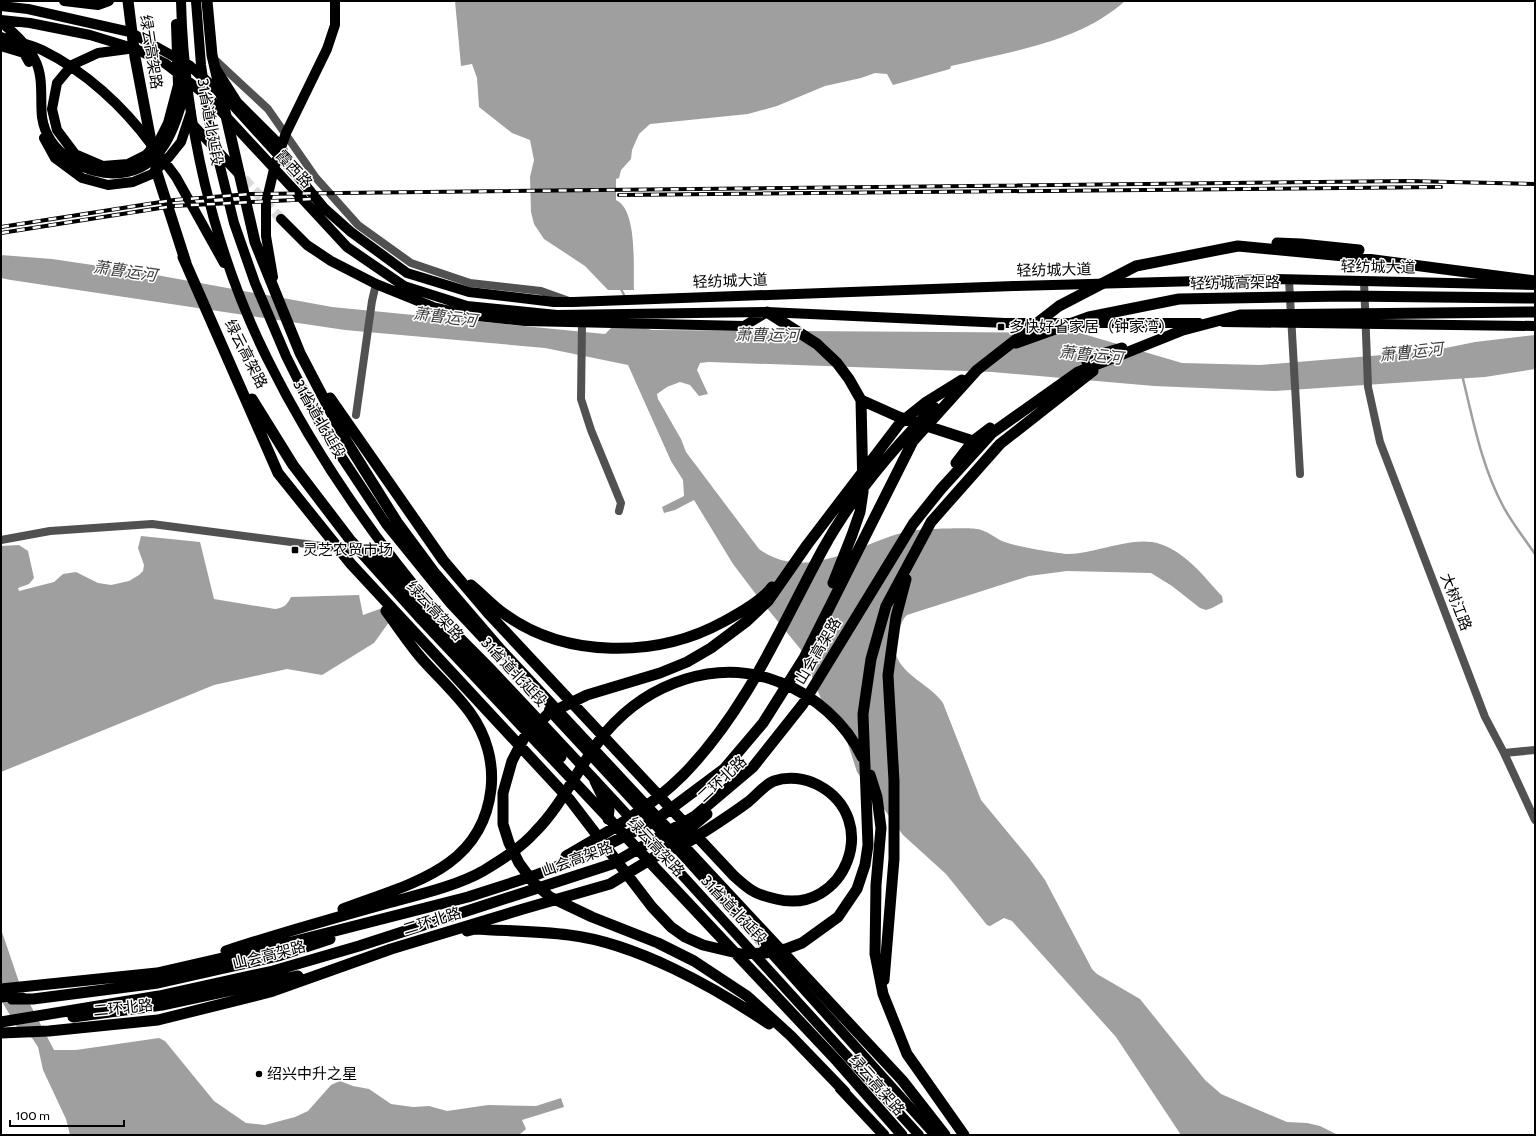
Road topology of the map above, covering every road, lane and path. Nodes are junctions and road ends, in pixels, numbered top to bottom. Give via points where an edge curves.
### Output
1 (64, 1) edge
2 (109, 1) edge
3 (128, 1) edge
4 (176, 1) edge
5 (181, 1) edge
6 (336, 1) edge
7 (202, 2) edge
8 (1, 6) edge
9 (1, 21) edge
10 (1, 37) edge
11 (1, 46) edge
12 (136, 49) junction
13 (209, 54) junction
14 (188, 120) junction
15 (244, 179) tunnel mouth
16 (301, 180) junction
17 (282, 219) tunnel mouth
18 (183, 257) junction
19 (1289, 280) junction
20 (1364, 281) junction
21 (1535, 281) edge
22 (376, 284) junction
23 (1087, 284) junction
24 (1535, 285) edge
25 (237, 288) junction
26 (1535, 298) edge
27 (573, 302) junction
28 (767, 312) junction
29 (1535, 312) edge
30 (580, 323) junction
31 (1195, 323) junction
32 (1290, 323) junction
33 (1364, 325) junction
34 (1535, 326) edge
35 (300, 353) junction
36 (1104, 358) junction
37 (956, 385) junction
38 (859, 396) junction
39 (356, 415) dead end
40 (973, 441) junction
41 (1300, 474) dead end
42 (368, 499) junction
43 (619, 511) dead end
44 (931, 522) junction
45 (1, 540) edge
46 (807, 545) junction
47 (376, 553) joint
48 (443, 560) junction
49 (351, 564) junction
50 (804, 658) junction
51 (1535, 750) edge
52 (1504, 753) junction
53 (594, 781) junction
54 (609, 810) junction
55 (1535, 820) edge
56 (653, 822) junction
57 (641, 830) junction
58 (673, 844) junction
59 (597, 850) junction
60 (661, 853) junction
61 (475, 929) junction
62 (285, 932) junction
63 (1, 989) edge
64 (883, 994) junction
65 (1, 998) edge
66 (2, 1028) edge
67 (844, 1092) junction
68 (884, 1135) edge
69 (902, 1135) edge
70 (920, 1135) edge
71 (935, 1135) edge
72 (945, 1135) edge
73 (964, 1135) edge

1 - 2 main road via 98,5
3 - 18 highway, 绿云高架路 via 135,57 157,173
4 - 12 main road via 178,85 168,123 159,141 146,155 128,164 103,166 76,154 57,130 52,108 57,84 72,65 98,52
5 - 25 main road, 31省道北延段 via 193,123 217,227
6 - 42 main road via 335,25 327,49 286,133 275,165 266,203 266,236 271,271 303,359 345,443
7 - 9 main road via 194,63 171,134 162,150 147,164 130,172 109,175 87,169 62,155 48,134 42,118 41,82 36,60 16,34
7 - 13 street
7 - 16 main road via 205,40 216,70 238,102 276,141
7 - 35 highway, 绿云高架路 via 255,242
7 - 42 main road via 200,65 210,126 234,223 255,283 286,356 321,426
8 - 16 main road, 霞西路 via 28,9 130,32 189,65 230,102
9 - 12 main road, 霞西路 via 30,23 90,35
10 - 25 main road via 42,50 85,76 112,99 145,135 176,177 202,220
11 - 14 main road via 24,53 30,63 35,84 42,136 55,158 82,178 108,185 133,182 152,174 181,142
12 - 30 main road, 霞西路 via 166,64 207,96 347,247 404,286 467,306 557,315
13 - 14 main road
13 - 27 street via 268,109 316,178 358,225 412,263 470,283 541,291
14 - 15 main road
16 - 27 main road, 霞西路 via 324,208 351,232 407,273 469,292
17 - 22 main road via 307,245 330,261
18 - 49 highway via 278,473
18 - 69 highway, 绿云高架路 via 237,376 293,464 351,541 422,620 837,1061
19 - 20 main road, 轻纺城大道
19 - 23 main road, 轻纺城大道
19 - 32 street
20 - 24 main road, 轻纺城大道
20 - 33 street, 大树江路
21 - 23 highway via 1345,248 1254,242 1168,253 1120,268
21 - 50 highway via 1344,256 1238,246 1136,266 1059,306 977,370 913,441
22 - 30 main road via 433,307 468,315
22 - 39 street
23 - 27 main road, 轻纺城大道
25 - 53 main road, 31省道北延段 via 266,357 313,444 372,530 428,602
26 - 37 highway, 轻纺城高架路 via 1345,296 1179,299 1089,317 1017,342
28 - 30 main road via 744,326 642,318 603,319
28 - 31 main road via 1005,323
28 - 38 highway via 817,344 837,363
29 - 36 highway via 1240,315 1182,330
30 - 43 street via 581,399 621,503
31 - 32 main road
31 - 36 highway
32 - 33 main road
32 - 41 street
33 - 34 main road
33 - 52 street, 大树江路 via 1368,387 1380,442 1485,717
35 - 48 highway
35 - 72 highway, 绿云高架路 via 345,438 397,522 467,612 902,1080
36 - 40 highway, 二环北路 via 1069,371
36 - 44 highway via 1000,444
36 - 66 highway, 山会高架路 via 992,433 913,524 803,704 753,767 694,816 612,864 359,946 273,971
37 - 46 highway via 925,403 900,423
37 - 65 highway, 山会高架路 via 905,437 860,490 823,549 782,632 744,698 720,732 678,780 616,828 552,864 461,898 278,956 158,983 33,999
38 - 40 highway via 899,417
38 - 50 highway via 863,492 860,512
40 - 58 highway, 二环北路 via 905,529 804,704 759,764
42 - 56 main road via 450,603
44 - 49 highway via 886,606 871,659 863,714 868,845 857,889 838,917 823,929 802,943 765,953 742,954 703,946 671,927 638,890 570,800
44 - 64 highway via 904,582 888,675 894,781 894,859 886,932
45 - 47 street via 50,531 152,524
46 - 48 highway via 770,590 739,613 706,631 661,645 628,650 576,644 539,634 504,614
46 - 67 highway via 768,602 711,648 687,662 660,673 587,694 548,714 524,738 512,761 503,794 503,824 519,863 533,882 550,897 694,961 747,996 791,1036
47 - 54 highway
48 - 61 highway via 499,625 641,776 696,835 701,841 712,852 728,870 754,892 784,901 816,895 838,879 852,852 852,838 850,822 841,804 829,791 812,782 792,777 773,781 717,825 700,835 694,838 661,860 614,884
49 - 62 highway via 421,658 462,702 478,725 491,762 489,802 485,818 475,836 466,849 450,863 400,887
50 - 56 highway via 763,723 724,769
51 - 52 street
52 - 55 street, 大树江路
53 - 54 highway
53 - 57 main road, 31省道北延段
54 - 59 highway via 608,828
56 - 57 highway
56 - 58 main road
57 - 59 highway
57 - 60 main road, 31省道北延段
58 - 60 highway, 二环北路
58 - 71 main road
59 - 63 highway via 536,875 468,897 277,946 157,973
60 - 66 highway, 二环北路 via 610,884 399,947 270,992 158,1020 49,1030
60 - 70 main road, 31省道北延段
61 - 66 highway via 272,982 162,1005
61 - 67 highway via 570,935 602,942 656,961 737,1002 784,1034
62 - 64 highway via 437,889 481,872 508,855 535,833 554,810 606,733 632,706 660,689 692,676 742,672 770,678 795,688 814,700 847,732 869,771 877,797 881,828 876,885 875,954
62 - 65 highway via 159,973
64 - 73 highway via 907,1054
67 - 68 highway

